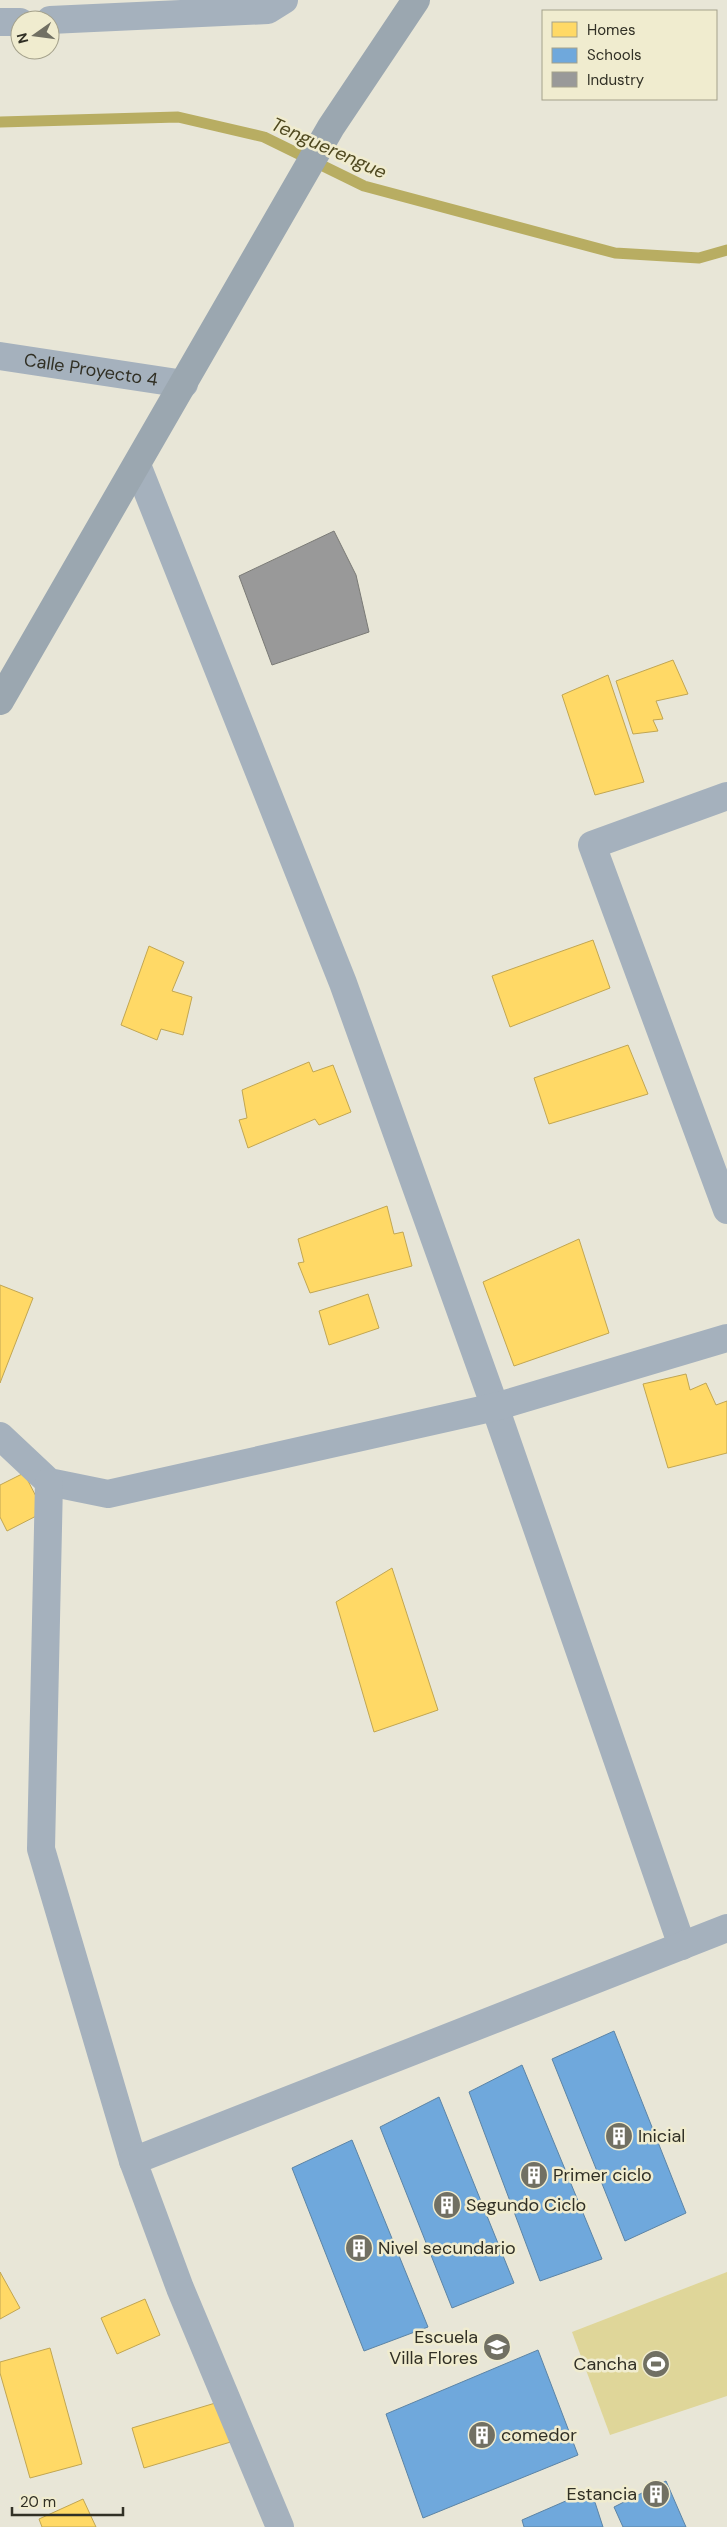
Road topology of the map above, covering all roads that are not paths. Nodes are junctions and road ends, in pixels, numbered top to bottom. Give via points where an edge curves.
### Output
1 (416, 0) edge
2 (271, 3) edge
3 (60, 19) edge
4 (0, 356) edge
5 (184, 384) junction
6 (137, 465) junction
7 (0, 701) edge
8 (727, 796) edge
9 (727, 1210) edge
10 (727, 1338) edge
11 (495, 1407) junction
12 (0, 1436) edge
13 (49, 1482) junction
14 (727, 1928) edge
15 (682, 1946) junction
16 (133, 2161) junction
17 (280, 2527) edge

1 - 5 main road via 331,127
2 - 3 street
4 - 5 street, Calle Proyecto 4
5 - 6 main road
6 - 7 main road
6 - 11 street via 343,983
8 - 9 street via 592,845
10 - 11 street
11 - 13 street via 108,1494
11 - 15 street
12 - 13 street
13 - 16 street via 41,1849
14 - 15 street
15 - 16 street
16 - 17 street via 180,2288

